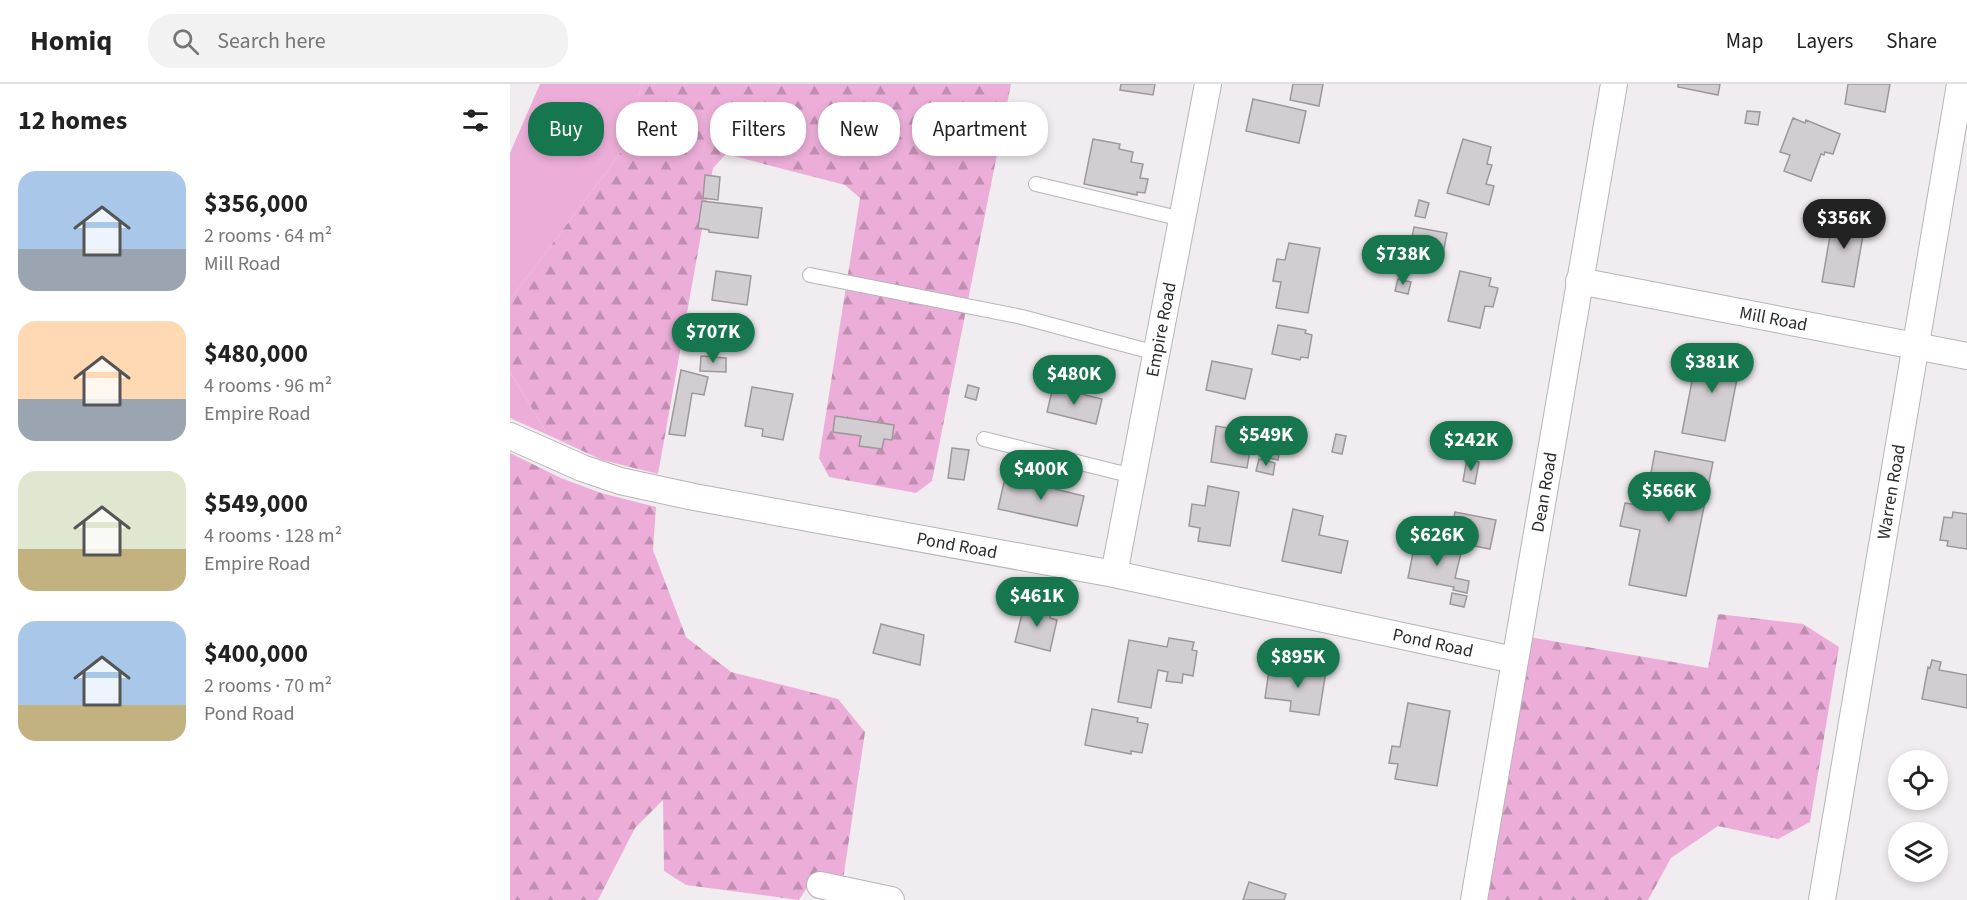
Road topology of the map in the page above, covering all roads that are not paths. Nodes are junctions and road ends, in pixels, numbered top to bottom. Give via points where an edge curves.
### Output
1 (1208, 84) edge
2 (1614, 84) edge
3 (1959, 84) edge
4 (1036, 184) dead end
5 (1182, 219) junction
6 (810, 275) dead end
7 (1579, 281) junction
8 (1916, 347) junction
9 (1156, 353) junction
10 (1967, 356) edge
11 (510, 436) edge
12 (984, 440) dead end
13 (1133, 476) junction
14 (1114, 574) junction
15 (1514, 660) junction
16 (820, 885) dead end
17 (891, 900) edge
18 (1474, 900) edge
19 (1822, 900) edge

1 - 5 street, Empire Road
2 - 7 street, Dean Road
3 - 8 street, Warren Road
4 - 5 lane
5 - 9 street, Empire Road
6 - 9 lane via 990,310
7 - 8 street, Mill Road
7 - 15 street, Dean Road
8 - 10 street, Mill Road
8 - 19 street, Warren Road
9 - 13 street, Empire Road
11 - 14 street, Pond Road via 621,481
12 - 13 lane
13 - 14 street, Empire Road
14 - 15 street, Pond Road
15 - 18 street, Dean Road
16 - 17 street

